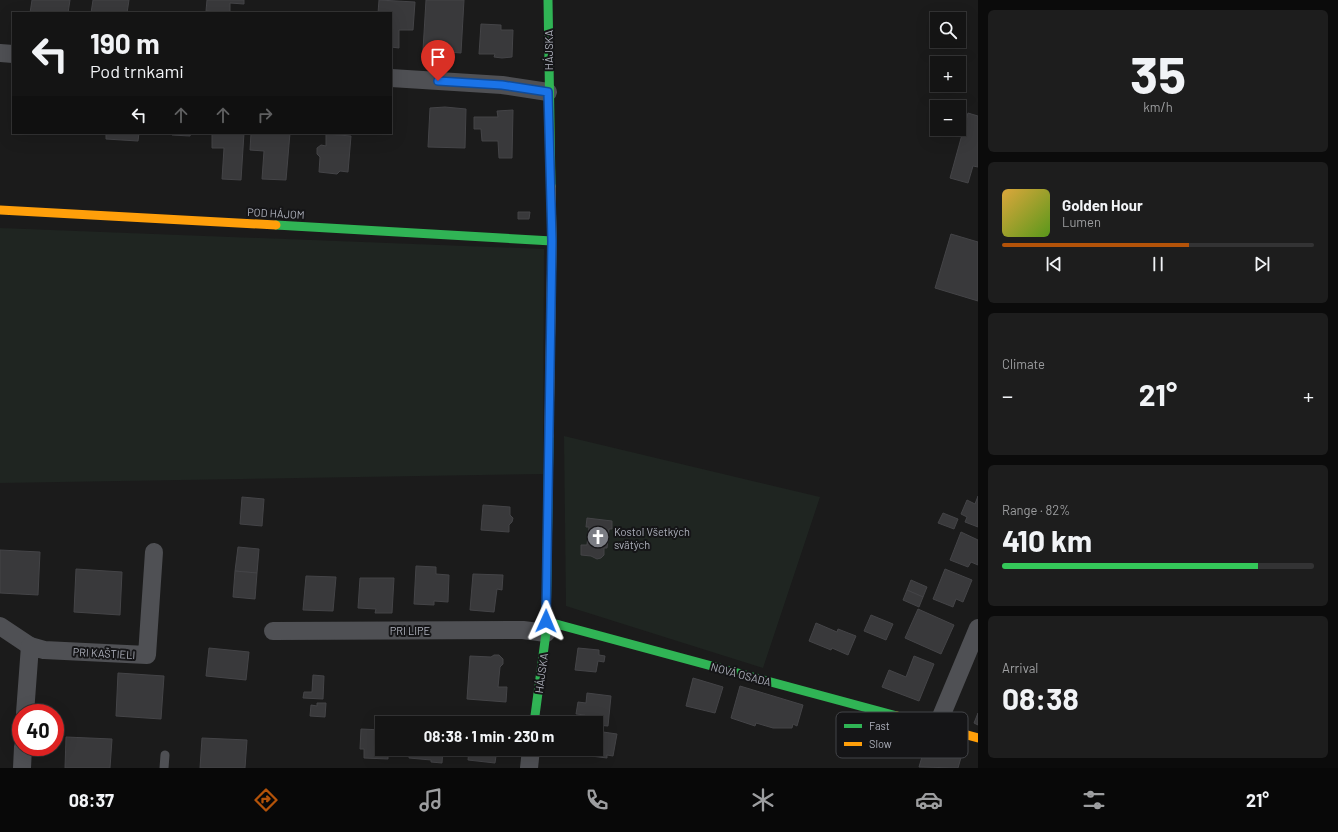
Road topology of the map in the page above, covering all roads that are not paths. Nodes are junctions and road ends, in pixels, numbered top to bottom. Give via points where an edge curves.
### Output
1 (548, 0) edge
2 (0, 53) edge
3 (12, 54) edge
4 (392, 78) edge
5 (548, 92) junction
6 (0, 210) edge
7 (552, 241) junction
8 (154, 552) dead end
9 (0, 626) edge
10 (546, 627) junction
11 (978, 628) edge
12 (273, 631) dead end
13 (30, 646) junction
14 (26, 704) edge
15 (882, 712) edge
16 (943, 712) edge
17 (535, 716) edge
18 (968, 735) edge
19 (978, 738) edge
20 (165, 755) dead end
21 (23, 756) edge
22 (530, 756) edge
23 (22, 768) edge
24 (164, 768) edge
25 (528, 768) edge

1 - 5 street, HÁJSKA
2 - 3 street
4 - 5 street via 502,85
5 - 7 street, HÁJSKA
6 - 7 street, POD HÁJOM
7 - 10 street, HÁJSKA
8 - 13 street, PRI KAŠTIELI via 147,655 44,650
9 - 13 street, PRI KAŠTIELI
10 - 12 street, PRI LIPE via 523,630
10 - 15 street, NOVÁ OSADA
10 - 17 street, HÁJSKA
11 - 16 street
13 - 14 street
18 - 19 street, NOVÁ OSADA
20 - 24 lane
21 - 23 street
22 - 25 street

